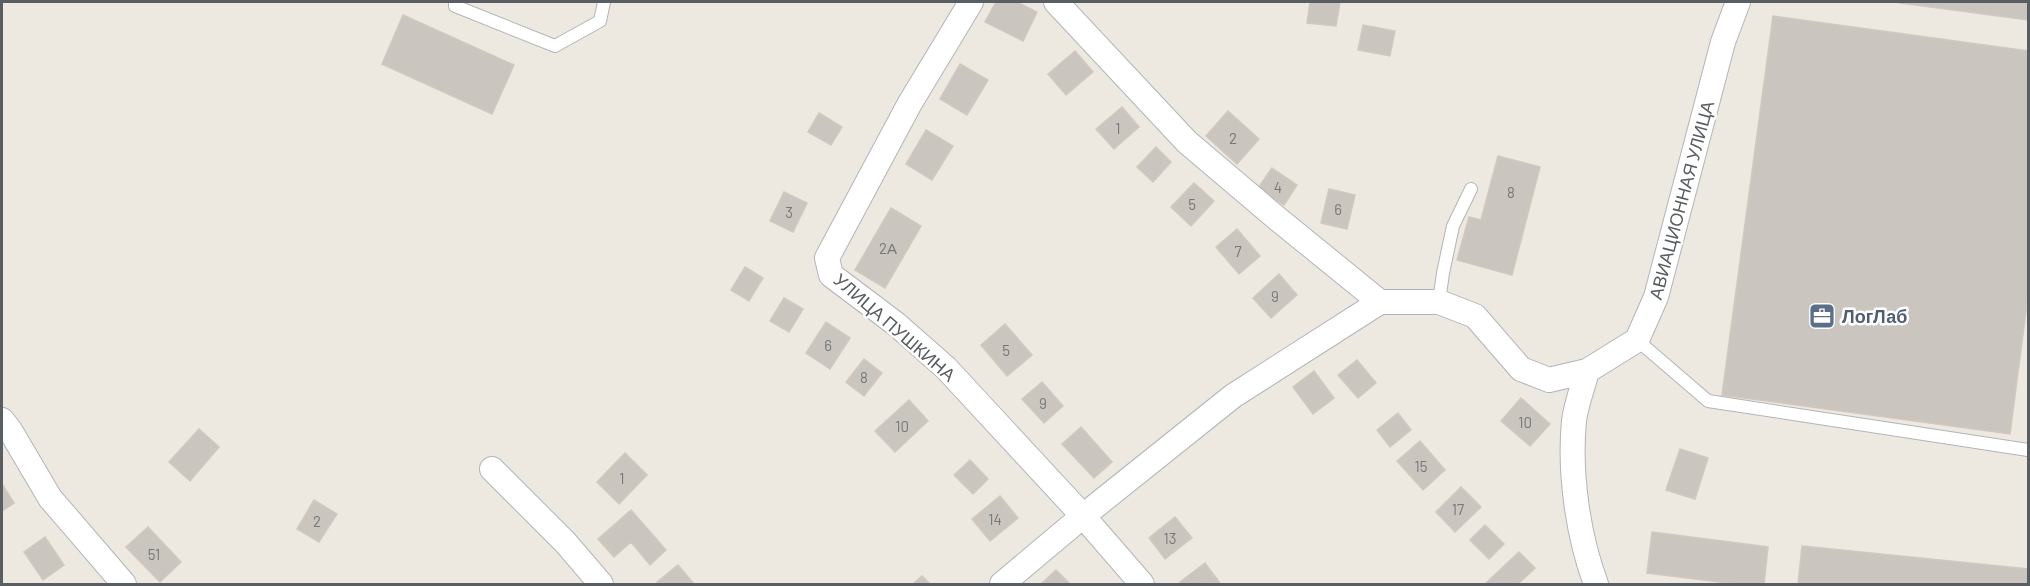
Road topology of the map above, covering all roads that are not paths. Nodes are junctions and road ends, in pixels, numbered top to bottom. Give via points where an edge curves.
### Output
1 (455, 2) edge
2 (604, 2) edge
3 (971, 2) edge
4 (1056, 2) edge
5 (1738, 2) edge
6 (1471, 189) dead end
7 (1380, 302) junction
8 (1439, 302) junction
9 (1637, 340) junction
10 (1587, 371) junction
11 (2, 420) edge
12 (2028, 450) edge
13 (492, 469) dead end
14 (1083, 516) junction
15 (124, 585) edge
16 (601, 585) edge
17 (1002, 585) edge
18 (1142, 585) edge
19 (1596, 585) edge

1 - 2 lane via 455,6 555,46 600,21
3 - 14 street, УЛИЦА ПУШКИНА via 910,103 827,258 831,275 946,368
4 - 7 street via 1187,142
5 - 9 street, АВИАЦИОННАЯ УЛИЦА via 1723,42 1656,297
6 - 8 lane via 1454,226
7 - 8 street
7 - 14 street via 1233,396
8 - 10 street via 1475,316 1521,369 1549,380
9 - 10 street
9 - 12 lane via 1708,401
10 - 19 street via 1574,420 1574,482 1588,562
11 - 15 street via 50,498
13 - 16 street via 565,542
14 - 17 street
14 - 18 street, УЛИЦА ПУШКИНА

